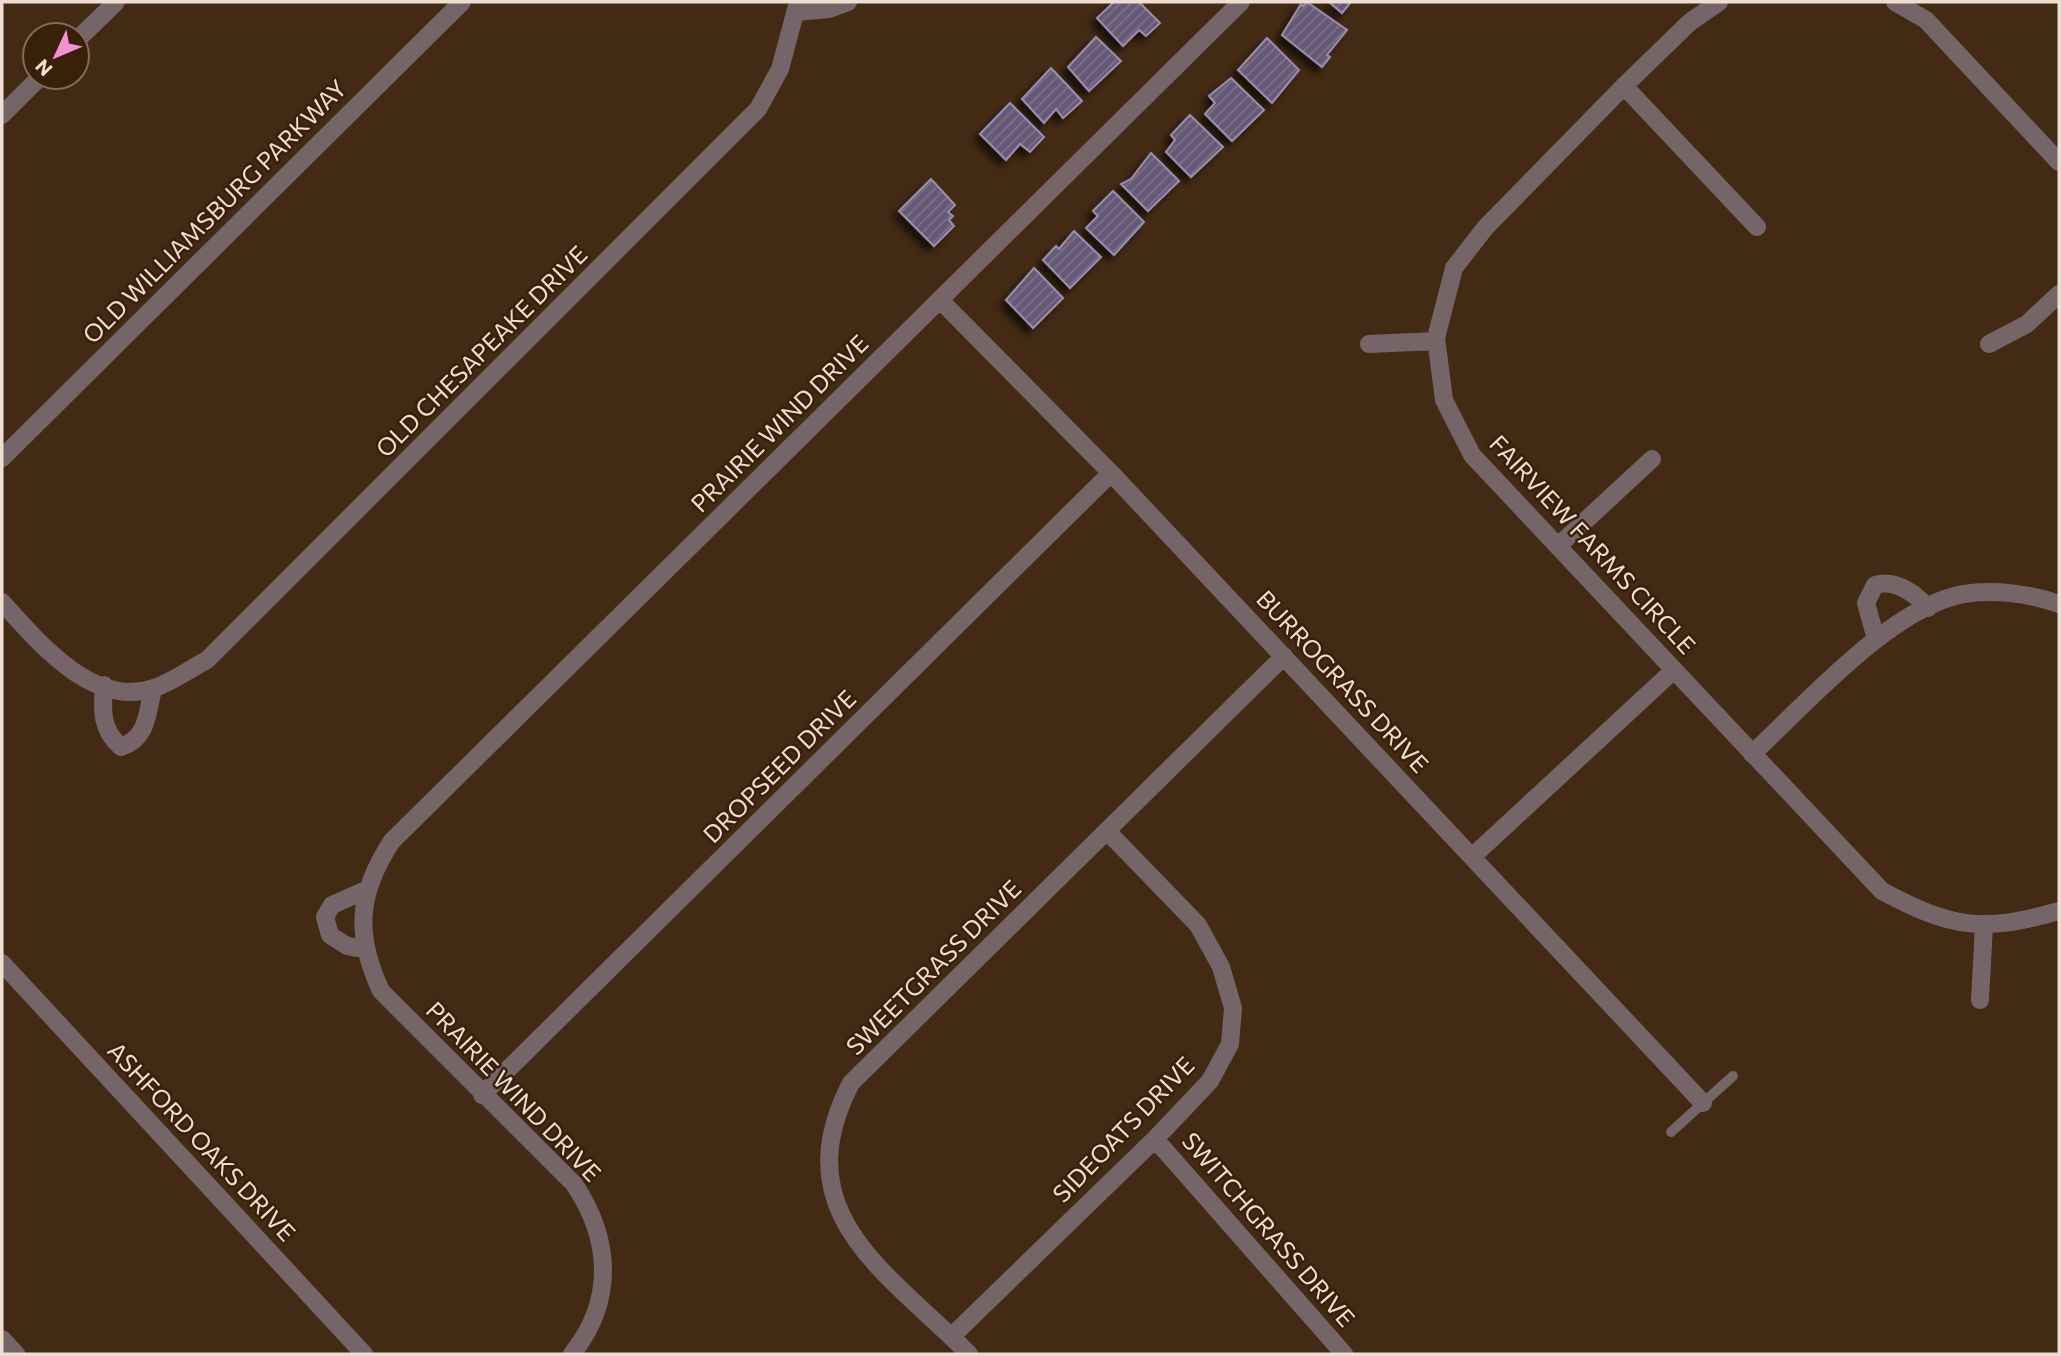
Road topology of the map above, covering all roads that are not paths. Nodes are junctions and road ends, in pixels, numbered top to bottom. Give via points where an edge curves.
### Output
1 (116, 2) edge
2 (462, 2) edge
3 (848, 2) edge
4 (1241, 2) edge
5 (1719, 2) edge
6 (1895, 2) edge
7 (797, 7) edge
8 (91, 26) edge
9 (1624, 86) junction
10 (26, 91) edge
11 (2, 115) edge
12 (2059, 162) edge
13 (1757, 227) dead end
14 (2059, 294) edge
15 (940, 300) junction
16 (1436, 341) junction
17 (1990, 344) dead end
18 (1368, 345) dead end
19 (2, 458) edge
20 (1652, 459) dead end
21 (1111, 473) junction
22 (1558, 547) junction
23 (2, 603) edge
24 (2059, 604) edge
25 (1928, 608) junction
26 (1876, 639) junction
27 (1284, 656) junction
28 (1674, 670) junction
29 (104, 685) junction
30 (153, 689) junction
31 (1752, 754) junction
32 (1107, 831) junction
33 (1473, 856) junction
34 (366, 890) junction
35 (2059, 911) edge
36 (1984, 925) junction
37 (365, 949) junction
38 (2, 963) edge
39 (1980, 1000) dead end
40 (1733, 1076) dead end
41 (482, 1095) junction
42 (1703, 1103) junction
43 (1671, 1132) dead end
44 (1155, 1139) junction
45 (952, 1336) junction
46 (2, 1339) edge
47 (16, 1354) edge
48 (364, 1354) edge
49 (572, 1354) edge
50 (969, 1354) edge
51 (1344, 1354) edge

1 - 8 street
2 - 19 street, OLD WILLIAMSBURG PARKWAY
3 - 7 street, OLD CHESAPEAKE DRIVE via 830,9
4 - 15 street, PRAIRIE WIND DRIVE
5 - 9 street, FAIRVIEW FARMS CIRCLE via 1690,22
6 - 12 street via 1926,20
7 - 30 street, OLD CHESAPEAKE DRIVE via 780,69 758,109 727,143 207,660
9 - 13 street
9 - 16 street, FAIRVIEW FARMS CIRCLE via 1485,228 1454,268
10 - 11 street
14 - 17 street via 2028,324
15 - 21 street, BURROGRASS DRIVE
15 - 34 street, PRAIRIE WIND DRIVE via 392,841
16 - 18 street
16 - 22 street, FAIRVIEW FARMS CIRCLE via 1444,400 1472,455
20 - 22 street
21 - 27 street, BURROGRASS DRIVE
21 - 41 street, DROPSEED DRIVE
22 - 28 street, FAIRVIEW FARMS CIRCLE
23 - 29 street, OLD CHESAPEAKE DRIVE via 55,660
24 - 25 street via 2034,595 1964,594
25 - 26 street
25 - 26 street via 1905,589 1884,582 1875,585 1866,603
26 - 31 street
27 - 32 street, SWEETGRASS DRIVE
27 - 33 street, BURROGRASS DRIVE
28 - 31 street, FAIRVIEW FARMS CIRCLE
28 - 33 street
29 - 30 street, OLD CHESAPEAKE DRIVE via 121,690
29 - 30 street via 104,720 109,737 121,747 133,743 146,725
31 - 36 street, FAIRVIEW FARMS CIRCLE via 1882,891 1965,925
32 - 44 street, SIDEOATS DRIVE via 1198,925 1222,967 1233,1008 1230,1044 1210,1081
32 - 45 street, SWEETGRASS DRIVE via 851,1083 836,1111 828,1163 840,1215 858,1246
33 - 42 street, BURROGRASS DRIVE
34 - 37 street, PRAIRIE WIND DRIVE
34 - 37 street via 332,905 325,918 330,935 347,946
35 - 36 street, FAIRVIEW FARMS CIRCLE via 2014,925
36 - 39 street
37 - 41 street, PRAIRIE WIND DRIVE via 381,991
38 - 48 street, ASHFORD OAKS DRIVE
40 - 42 lane
41 - 49 street, PRAIRIE WIND DRIVE via 573,1184 591,1210 600,1238 603,1277 597,1311
42 - 43 lane
44 - 45 street, SIDEOATS DRIVE
44 - 51 street, SWITCHGRASS DRIVE
45 - 50 street, SWEETGRASS DRIVE
46 - 47 street

